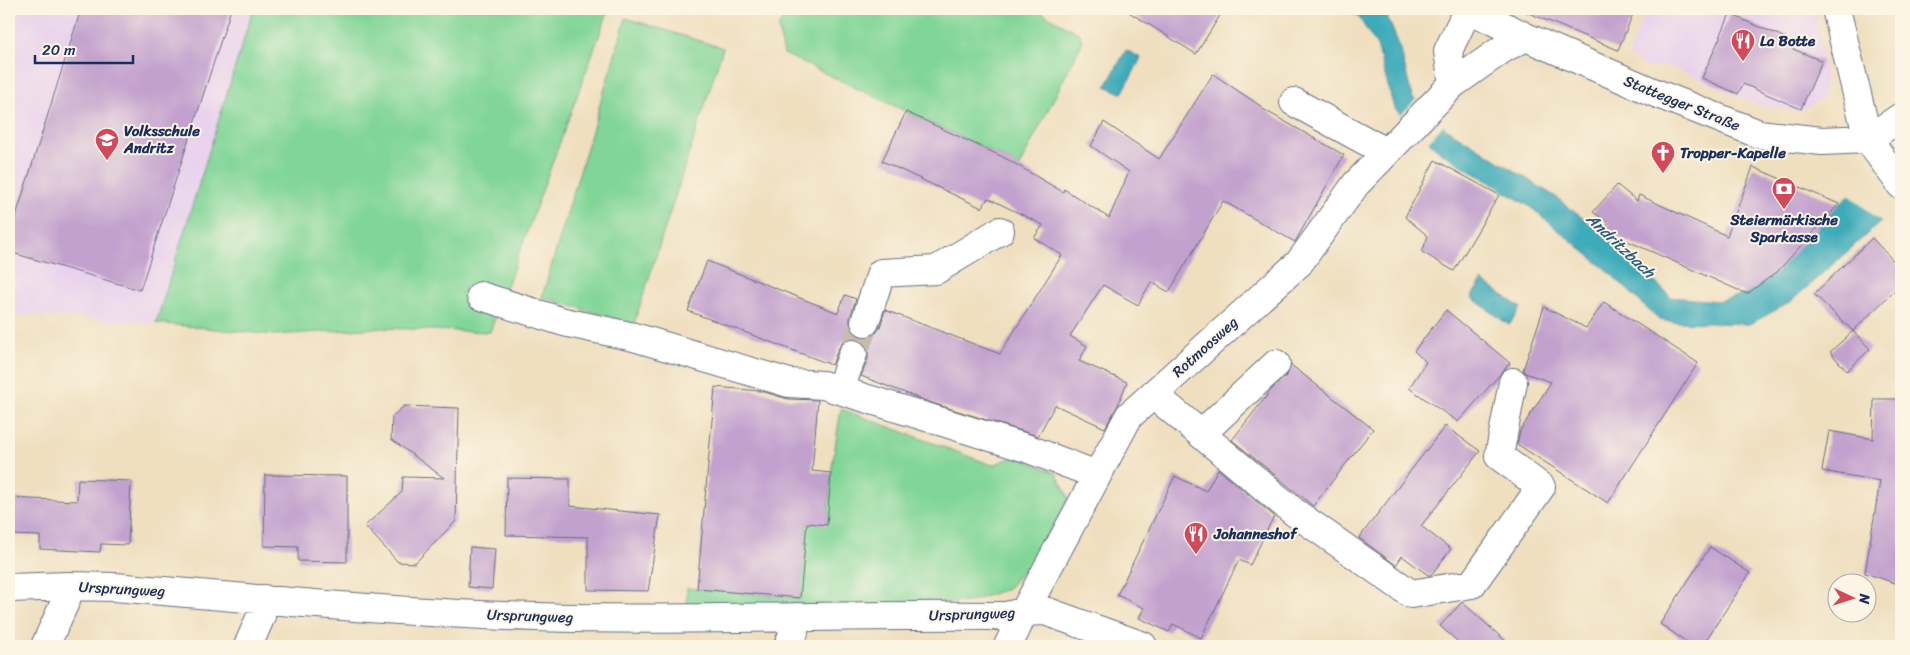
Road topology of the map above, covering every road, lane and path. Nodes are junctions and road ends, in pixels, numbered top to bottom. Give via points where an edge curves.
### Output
1 (1469, 9) edge
2 (1836, 9) edge
3 (1526, 37) junction
4 (1453, 84) junction
5 (1294, 102) dead end
6 (1901, 117) edge
7 (1392, 145) junction
8 (1875, 149) junction
9 (1901, 184) edge
10 (1000, 231) dead end
11 (481, 296) dead end
12 (865, 322) tunnel mouth
13 (853, 354) tunnel mouth
14 (1276, 364) dead end
15 (1514, 382) dead end
16 (840, 390) junction
17 (1153, 394) junction
18 (1201, 434) junction
19 (1097, 475) junction
20 (69, 586) junction
21 (9, 588) edge
22 (264, 599) junction
23 (1024, 612) junction
24 (796, 617) junction
25 (45, 646) edge
26 (248, 646) edge
27 (788, 646) edge
28 (1008, 646) edge
29 (1143, 646) edge

1 - 3 street, Stattegger Straße
1 - 4 street via 1448,51
2 - 8 street
3 - 4 street, Rotmoosweg via 1504,48
3 - 8 street, Stattegger Straße via 1759,134
4 - 7 street, Rotmoosweg
5 - 7 street
6 - 8 street
7 - 17 street, Rotmoosweg via 1356,184 1299,263
8 - 9 street
10 - 12 street via 936,270 881,273
11 - 16 street via 789,383 823,385
13 - 16 street
14 - 18 street
15 - 18 street via 1498,456 1541,487 1472,584 1411,594 1294,512
16 - 19 street via 1026,448
17 - 18 street
17 - 19 street, Rotmoosweg via 1129,416
19 - 23 street, Rotmoosweg
20 - 21 street, Ursprungweg
20 - 22 street, Ursprungweg
20 - 25 street, Ursprungweg
22 - 24 street, Ursprungweg via 440,614 709,619
22 - 26 street via 261,616
23 - 24 street, Ursprungweg via 1006,616
23 - 28 street, Rotmoosweg
23 - 29 street, Ursprungweg via 1045,611
24 - 27 street

